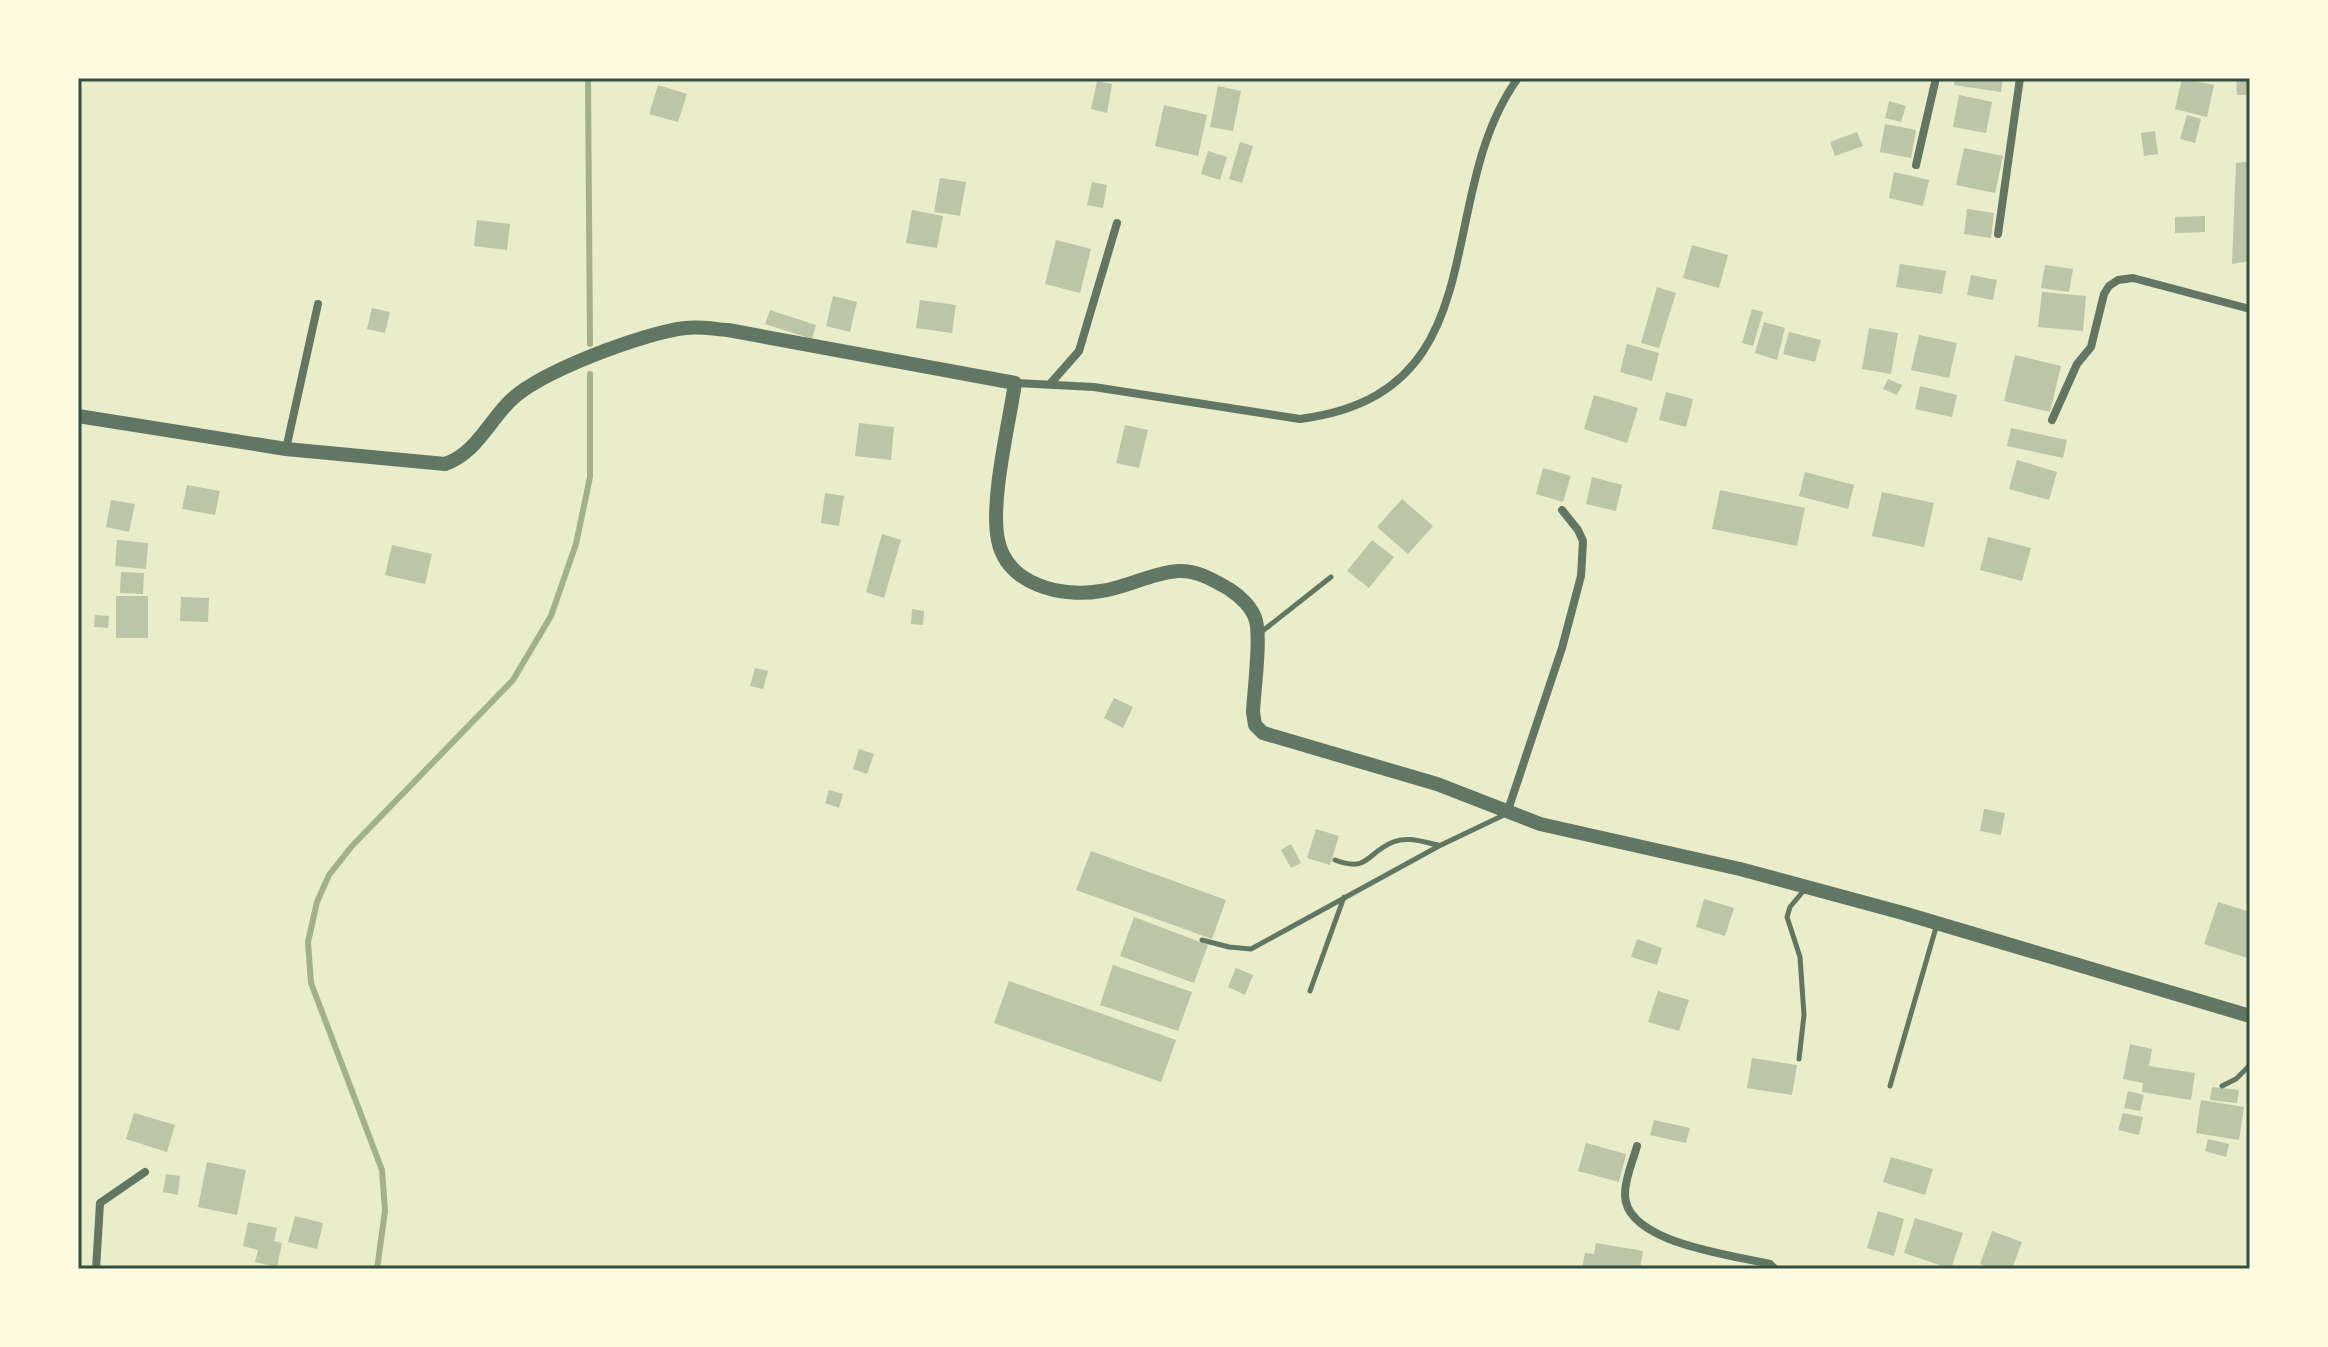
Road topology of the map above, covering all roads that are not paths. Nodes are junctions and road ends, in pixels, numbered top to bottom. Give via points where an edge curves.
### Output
1 (1936, 78) edge
2 (2020, 78) edge
3 (1515, 80) edge
4 (1916, 165) dead end
5 (1117, 223) dead end
6 (1998, 234) dead end
7 (318, 304) dead end
8 (2250, 309) edge
9 (1015, 383) junction
10 (1050, 384) junction
11 (78, 416) edge
12 (2052, 420) dead end
13 (286, 449) junction
14 (1562, 510) dead end
15 (1331, 577) dead end
16 (1256, 636) junction
17 (1507, 813) junction
18 (1439, 846) junction
19 (1335, 860) dead end
20 (1806, 887) junction
21 (1344, 896) junction
22 (1937, 923) junction
23 (1202, 940) dead end
24 (1310, 991) dead end
25 (2250, 1016) edge
26 (1799, 1059) dead end
27 (2250, 1065) edge
28 (1890, 1086) dead end
29 (2222, 1086) dead end
30 (1637, 1146) dead end
31 (145, 1172) dead end
32 (96, 1269) edge
33 (1775, 1269) edge

1 - 4 street
2 - 6 street
3 - 10 street via 1475,175 1441,321 1420,357 1384,390 1334,414 1300,419
5 - 10 street via 1079,351
7 - 13 street
8 - 12 street via 2133,278 2118,280 2104,294 2091,347 2077,364
9 - 10 street
9 - 13 street via 688,327 548,374 509,403 460,459 445,464
9 - 16 street via 996,516 998,542 1009,564 1049,590 1100,592 1181,571 1208,577 1241,597 1256,620
11 - 13 street
14 - 17 street via 1583,541 1581,576
15 - 16 lane
16 - 17 street via 1253,712 1263,733 1437,784
17 - 18 lane
17 - 20 street
18 - 19 lane via 1402,840 1363,864
18 - 21 lane
20 - 22 street
20 - 26 lane via 1787,917 1800,957 1804,1015
21 - 23 lane via 1251,949
21 - 24 lane
22 - 25 street
22 - 28 lane
27 - 29 lane
30 - 33 street via 1624,1196 1639,1225 1666,1239
31 - 32 street via 100,1203

